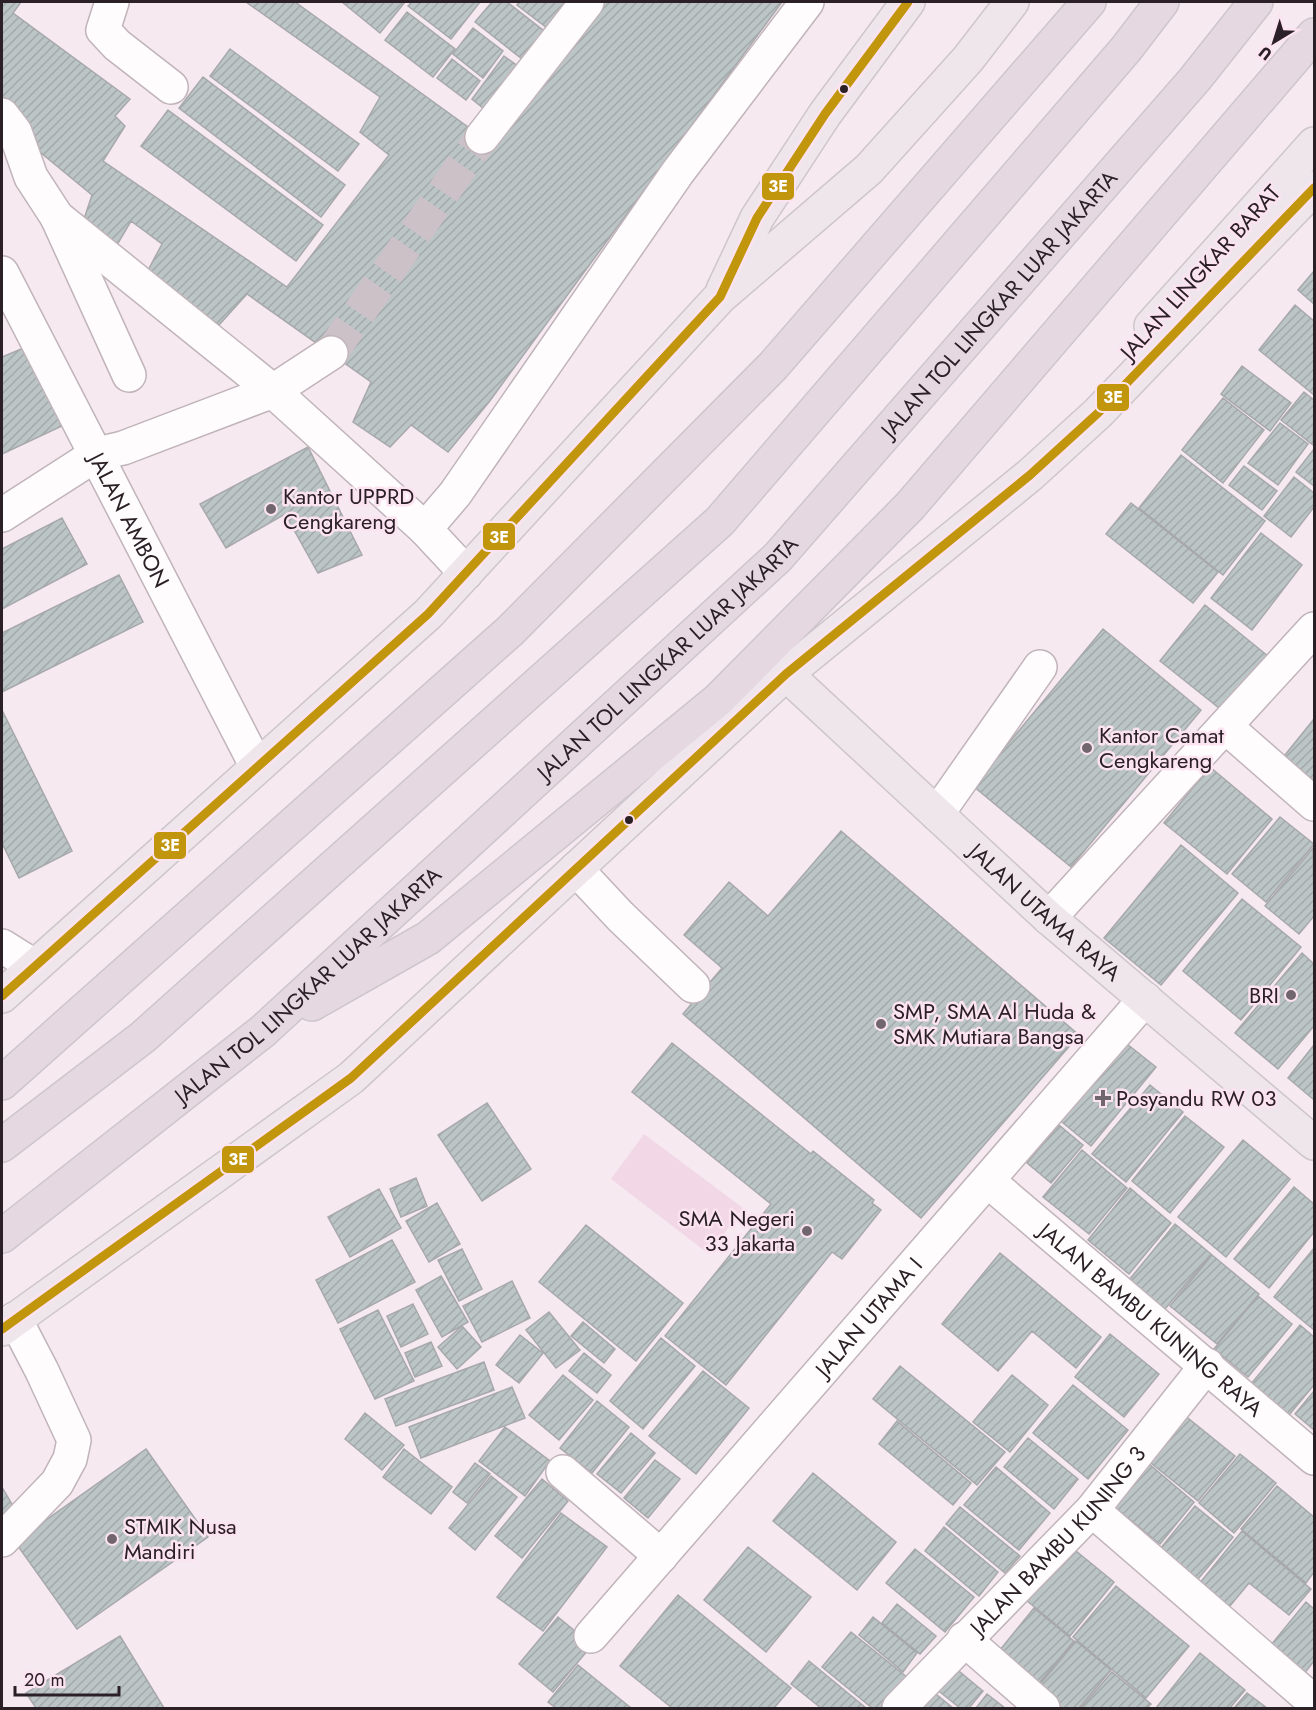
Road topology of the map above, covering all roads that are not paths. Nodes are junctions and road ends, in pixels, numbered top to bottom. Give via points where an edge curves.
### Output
1 (112, 2) edge
2 (586, 2) edge
3 (807, 2) edge
4 (908, 2) edge
5 (1012, 2) edge
6 (1089, 2) edge
7 (1162, 2) edge
8 (1256, 2) edge
9 (1314, 35) edge
10 (171, 87) dead end
11 (2, 115) edge
12 (482, 137) tunnel mouth
13 (1314, 144) edge
14 (1314, 188) edge
15 (57, 217) junction
16 (2, 273) edge
17 (720, 297) junction
18 (11, 318) edge
19 (331, 353) tunnel mouth
20 (129, 375) dead end
21 (273, 391) junction
22 (97, 454) junction
23 (2, 515) edge
24 (425, 529) junction
25 (935, 553) junction
26 (466, 573) junction
27 (1314, 628) edge
28 (1040, 667) dead end
29 (786, 674) junction
30 (1226, 727) junction
31 (256, 765) junction
32 (1314, 804) edge
33 (937, 814) junction
34 (576, 868) junction
35 (1049, 918) junction
36 (2, 946) edge
37 (34, 966) junction
38 (693, 986) dead end
39 (2, 996) edge
40 (1145, 999) junction
41 (263, 1031) junction
42 (2, 1083) edge
43 (1314, 1143) edge
44 (2, 1145) edge
45 (988, 1181) junction
46 (2, 1236) edge
47 (8, 1324) edge
48 (1207, 1365) junction
49 (1314, 1458) edge
50 (563, 1472) dead end
51 (1092, 1510) junction
52 (2, 1540) edge
53 (661, 1556) junction
54 (591, 1636) dead end
55 (964, 1639) junction
56 (1314, 1702) edge
57 (899, 1708) edge
58 (1043, 1708) edge

1 - 10 street via 103,30
2 - 12 street
3 - 24 street via 678,172 455,494
4 - 17 main road via 825,114 757,218
5 - 17 main road via 968,59 869,169
6 - 42 highway via 773,366 510,631
7 - 44 highway via 1126,50 720,521 143,1037
8 - 41 highway, JALAN TOL LINGKAR LUAR JAKARTA via 1196,79 778,557
9 - 41 highway via 910,506 718,700 428,938
11 - 15 street via 15,132 31,177
13 - 25 main road, JALAN LINGKAR BARAT via 1082,402
14 - 25 main road via 1098,413
15 - 20 street
15 - 21 street
16 - 18 street, JALAN AMBON
17 - 26 main road
18 - 22 street, JALAN AMBON
19 - 21 street
21 - 22 street via 123,448
21 - 24 street
22 - 23 street
22 - 31 street, JALAN AMBON
24 - 26 street
25 - 29 main road
26 - 31 main road via 428,614
27 - 30 street
28 - 33 street
29 - 33 main road, JALAN UTAMA RAYA
29 - 34 main road
30 - 32 street
30 - 35 street
31 - 37 main road
33 - 35 main road, JALAN UTAMA RAYA
34 - 38 street
34 - 47 main road via 351,1078
35 - 40 main road, JALAN UTAMA RAYA
36 - 37 street
37 - 39 main road
40 - 43 main road, JALAN UTAMA RAYA
40 - 45 street, JALAN UTAMA I
41 - 46 highway, JALAN TOL LINGKAR LUAR JAKARTA
45 - 48 street, JALAN BAMBU KUNING RAYA
45 - 53 street, JALAN UTAMA I
47 - 52 street via 42,1371 74,1440 70,1459 57,1483
48 - 49 street, JALAN BAMBU KUNING RAYA
48 - 51 street, JALAN BAMBU KUNING 3
50 - 53 street
51 - 55 street, JALAN BAMBU KUNING 3
51 - 56 street
53 - 54 street, JALAN UTAMA I
55 - 57 street, JALAN BAMBU KUNING 3
55 - 58 street

